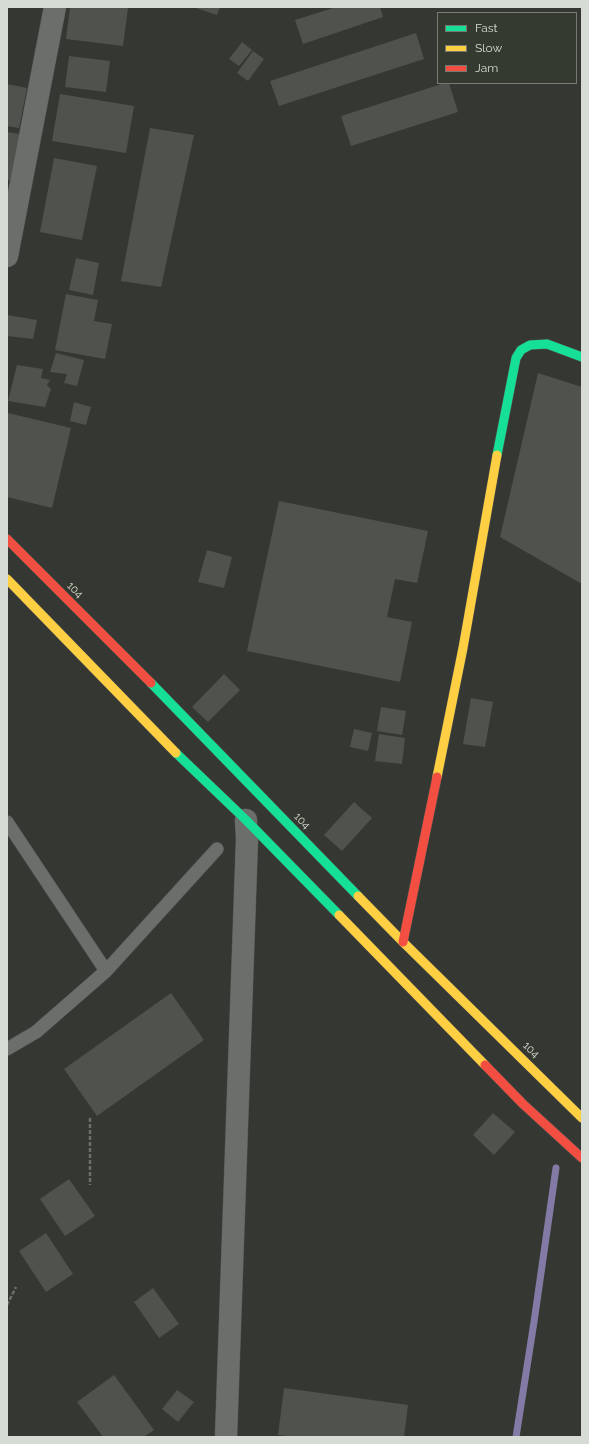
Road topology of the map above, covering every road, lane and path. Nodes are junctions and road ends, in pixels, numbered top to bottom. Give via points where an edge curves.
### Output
1 (55, 7) edge
2 (7, 256) edge
3 (582, 357) edge
4 (7, 539) edge
5 (7, 579) edge
6 (246, 820) junction
7 (7, 822) edge
8 (217, 849) dead end
9 (403, 942) junction
10 (106, 971) junction
11 (7, 1049) edge
12 (543, 1078) junction
13 (535, 1089) dead end
14 (90, 1118) dead end
15 (582, 1118) edge
16 (582, 1158) edge
17 (90, 1186) dead end
18 (16, 1287) dead end
19 (7, 1305) edge
20 (226, 1437) edge

1 - 2 street
3 - 9 street via 547,344 537,344 521,350 516,358 463,648
4 - 9 street, 104 via 182,721
5 - 6 street
6 - 16 street
6 - 20 street
7 - 10 lane
8 - 10 lane
9 - 12 street, 104
10 - 11 lane via 36,1032
12 - 13 street
12 - 15 street, 104
14 - 17 path
18 - 19 path

